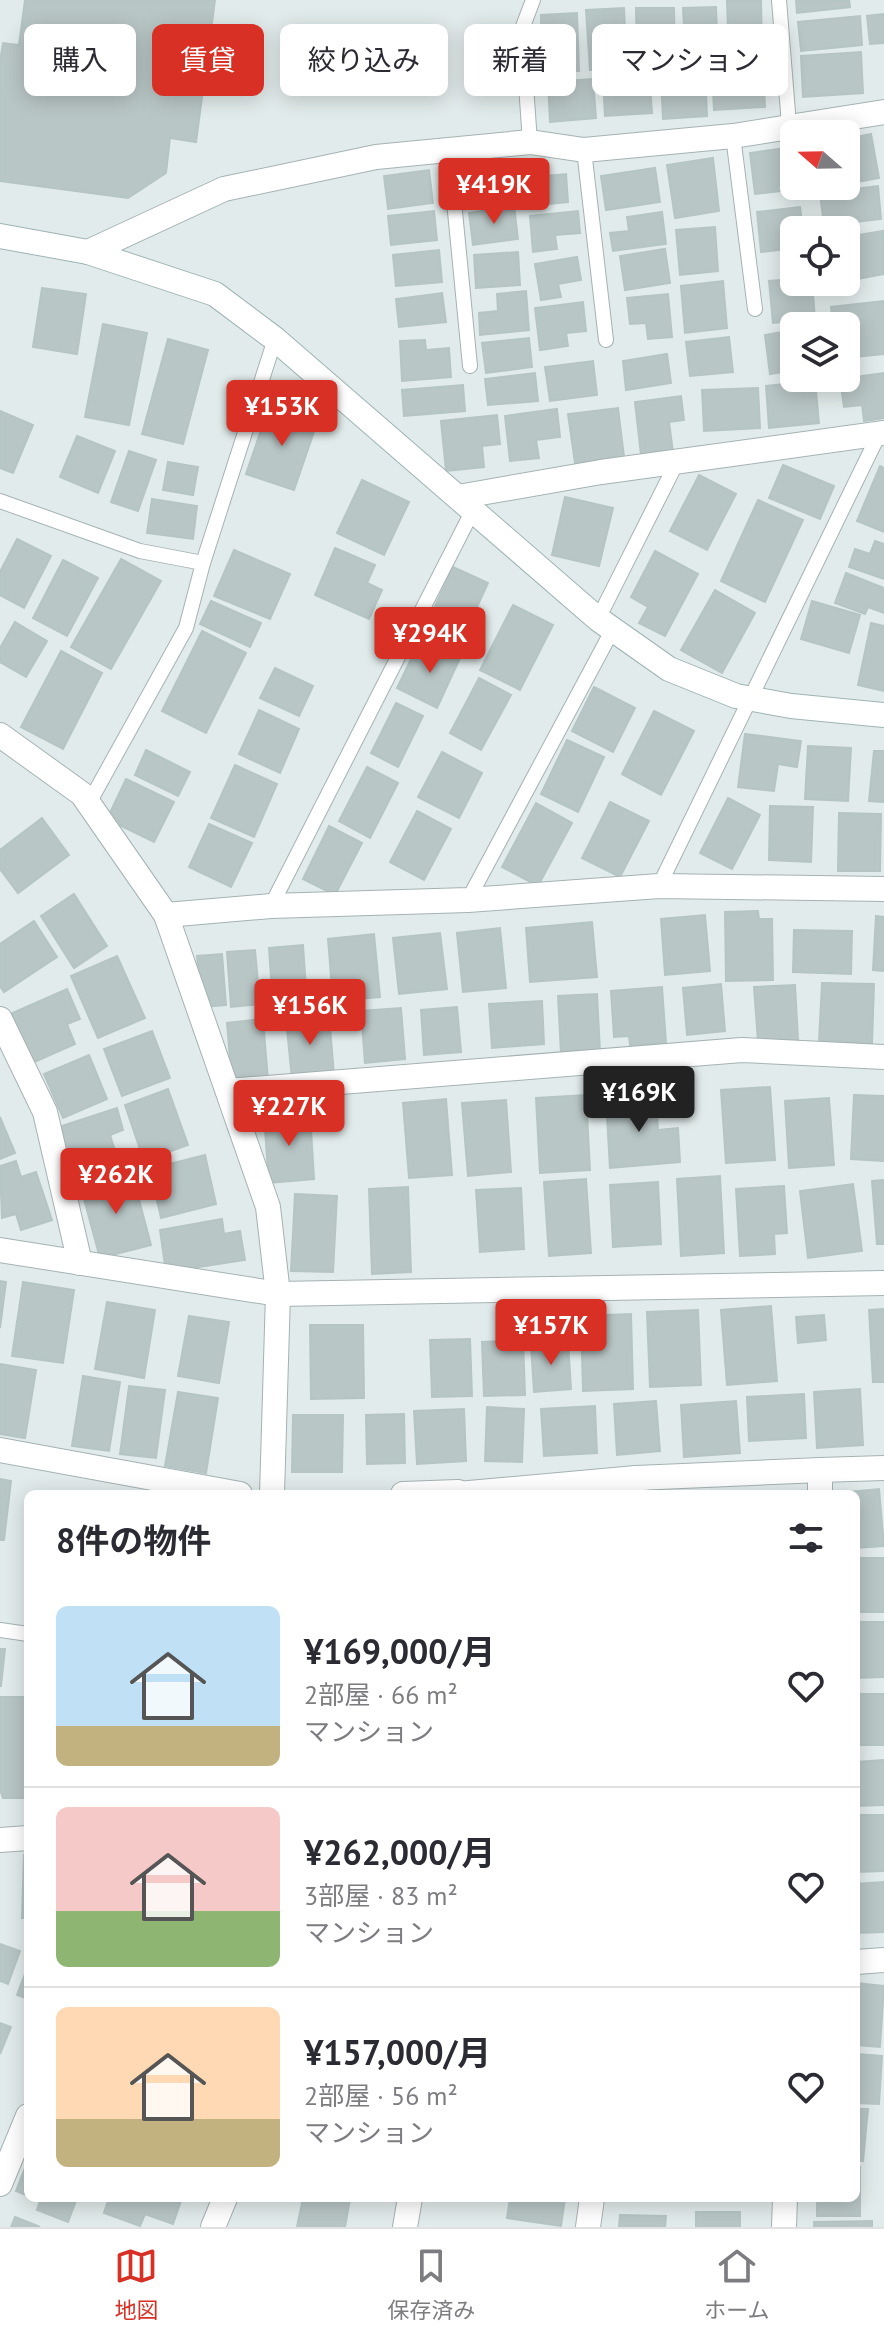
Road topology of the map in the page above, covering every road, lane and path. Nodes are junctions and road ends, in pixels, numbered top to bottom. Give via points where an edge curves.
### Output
1 (533, 0) edge
2 (779, 0) edge
3 (884, 112) edge
4 (789, 120) edge
5 (826, 120) edge
6 (780, 127) edge
7 (733, 136) junction
8 (530, 142) junction
9 (449, 150) junction
10 (584, 150) junction
11 (0, 236) edge
12 (88, 252) junction
13 (755, 309) dead end
14 (275, 339) junction
15 (606, 340) dead end
16 (470, 366) dead end
17 (881, 434) edge
18 (677, 462) junction
19 (0, 501) edge
20 (465, 503) junction
21 (203, 563) junction
22 (605, 624) junction
23 (748, 698) junction
24 (884, 715) edge
25 (0, 735) edge
26 (89, 803) junction
27 (659, 886) junction
28 (884, 889) edge
29 (468, 900) junction
30 (271, 906) junction
31 (166, 915) junction
32 (0, 1019) edge
33 (884, 1057) edge
34 (228, 1091) junction
35 (0, 1250) edge
36 (80, 1263) junction
37 (884, 1283) edge
38 (278, 1294) junction
39 (0, 1450) edge
40 (884, 1468) edge
41 (820, 1482) edge
42 (636, 1486) edge
43 (218, 1490) edge
44 (272, 1490) edge
45 (534, 1490) edge
46 (0, 1630) edge
47 (24, 1633) edge
48 (24, 1838) edge
49 (0, 1840) edge
50 (884, 1960) edge
51 (860, 1962) edge
52 (24, 2126) edge
53 (0, 2184) edge
54 (223, 2202) edge
55 (409, 2202) edge
56 (591, 2202) edge
57 (785, 2202) edge
58 (213, 2227) edge
59 (405, 2227) edge
60 (588, 2227) edge
61 (784, 2227) edge

1 - 8 lane via 522,29
2 - 4 lane
3 - 5 street
6 - 7 street
7 - 10 street
7 - 13 lane
8 - 9 street
8 - 10 street
9 - 12 street via 376,157 224,189
9 - 16 lane
10 - 15 lane
11 - 12 street
12 - 14 street via 215,294
14 - 20 street
14 - 21 lane
17 - 18 street
17 - 23 lane
18 - 20 street
18 - 22 lane
19 - 21 lane via 140,551
20 - 22 street
20 - 30 lane
21 - 26 lane via 186,628
22 - 23 street via 669,669
22 - 29 lane
23 - 24 street
23 - 27 lane
25 - 26 street
26 - 31 street
27 - 28 street
27 - 29 street
29 - 30 street
30 - 31 street
31 - 34 street
32 - 36 street via 45,1112
33 - 34 street via 742,1050
34 - 38 street via 268,1207
35 - 36 street
36 - 38 street
37 - 38 street
38 - 44 street
39 - 43 street
40 - 41 street
41 - 42 street
42 - 45 street
46 - 47 lane
48 - 49 street
50 - 51 street
52 - 53 street
54 - 58 street
55 - 59 street
56 - 60 street
57 - 61 street

